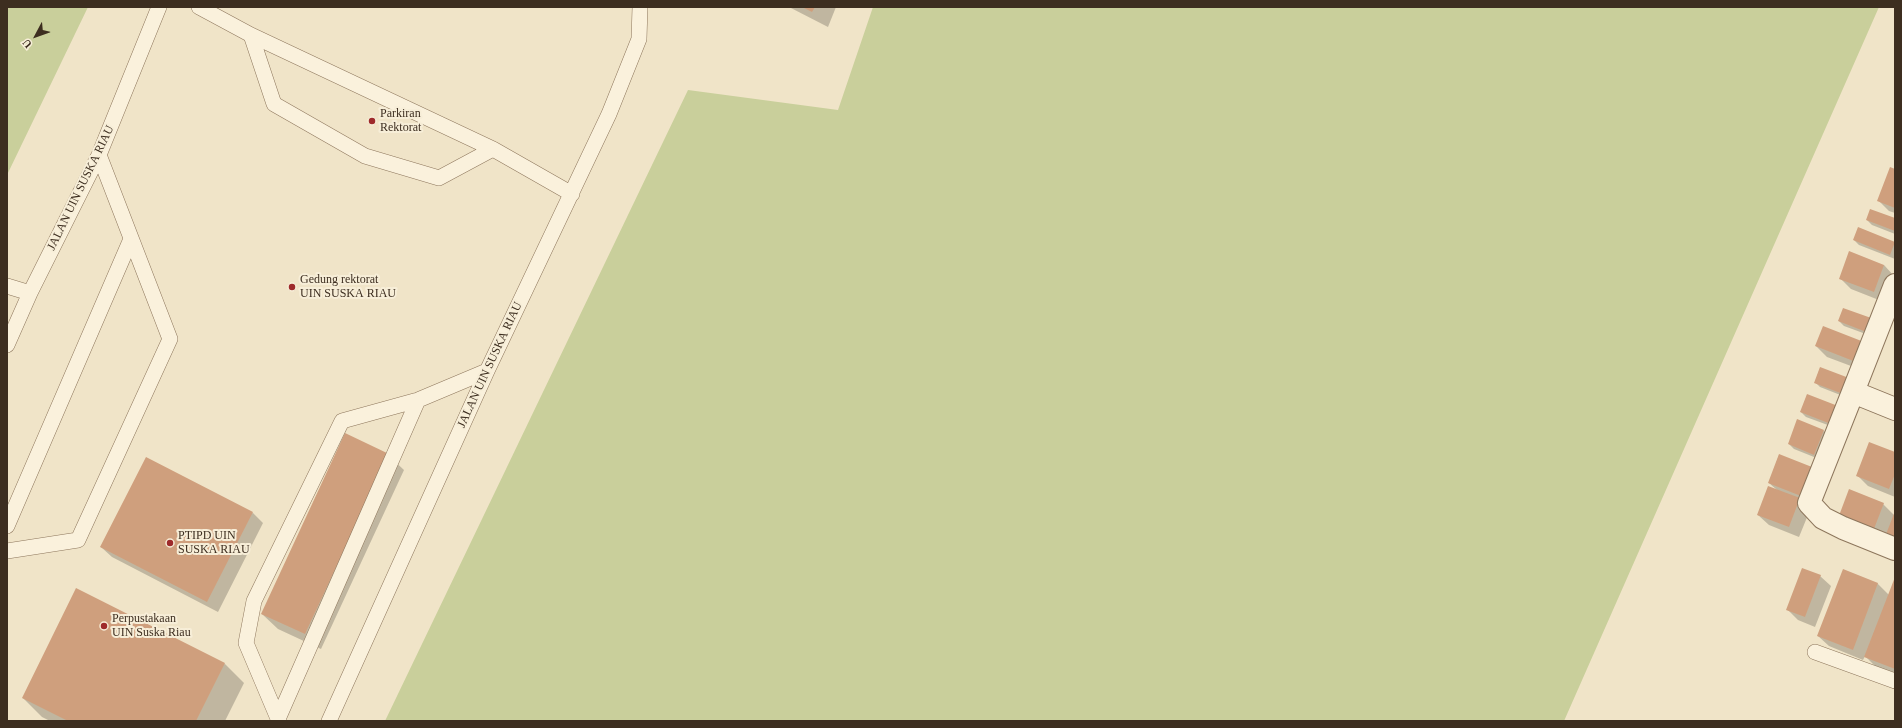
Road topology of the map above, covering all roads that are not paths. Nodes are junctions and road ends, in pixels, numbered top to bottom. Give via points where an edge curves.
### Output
1 (159, 7) edge
2 (199, 7) edge
3 (640, 7) edge
4 (251, 35) junction
5 (493, 149) junction
6 (99, 155) junction
7 (572, 194) junction
8 (131, 239) junction
9 (1895, 285) edge
10 (7, 286) edge
11 (30, 293) junction
12 (12, 322) edge
13 (7, 345) edge
14 (487, 371) junction
15 (1853, 392) junction
16 (418, 400) junction
17 (1895, 409) edge
18 (7, 526) edge
19 (1895, 549) edge
20 (7, 551) edge
21 (1815, 652) dead end
22 (1895, 681) edge
23 (278, 720) edge
24 (329, 721) edge

1 - 6 lane, JALAN UIN SUSKA RIAU
2 - 4 lane
3 - 7 lane, JALAN UIN SUSKA RIAU via 639,39 610,114
4 - 5 lane
4 - 5 lane via 274,104 365,156 439,178
5 - 7 lane
6 - 8 lane
6 - 11 lane, JALAN UIN SUSKA RIAU
7 - 14 lane, JALAN UIN SUSKA RIAU
8 - 18 lane
8 - 20 lane via 170,339 78,540
9 - 15 street
10 - 11 lane
11 - 12 lane, JALAN UIN SUSKA RIAU
12 - 13 lane, JALAN UIN SUSKA RIAU
14 - 16 lane
14 - 24 lane, JALAN UIN SUSKA RIAU
15 - 17 street
15 - 19 street via 1809,504 1823,518
16 - 23 lane
16 - 23 lane via 342,421 254,601 246,643
21 - 22 lane

